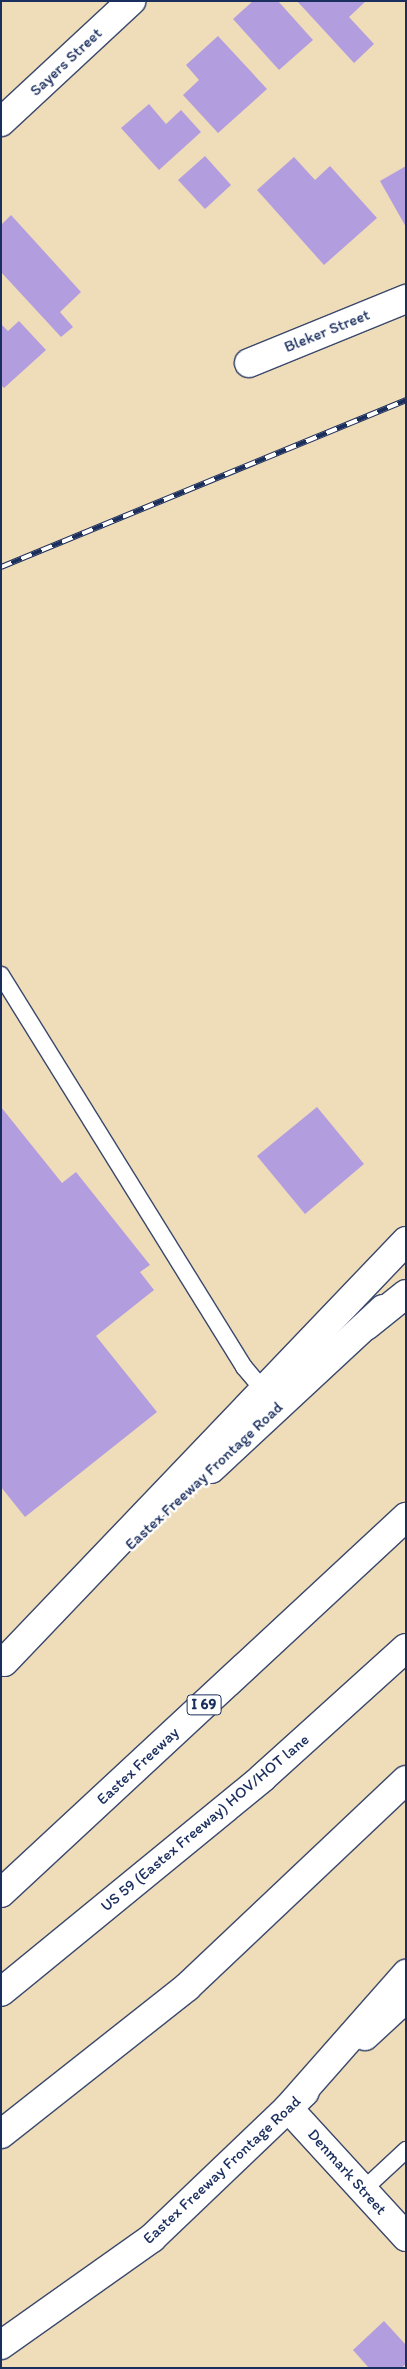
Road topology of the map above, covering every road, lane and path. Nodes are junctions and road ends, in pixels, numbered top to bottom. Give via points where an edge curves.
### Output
1 (131, 1) edge
2 (6, 109) edge
3 (406, 299) edge
4 (249, 363) dead end
5 (1, 975) edge
6 (406, 1241) edge
7 (406, 1287) edge
8 (406, 1294) edge
9 (366, 1326) junction
10 (263, 1390) junction
11 (406, 1517) edge
12 (406, 1648) edge
13 (2, 1661) edge
14 (406, 1780) edge
15 (1, 1892) edge
16 (406, 1974) edge
17 (1, 1992) edge
18 (406, 1998) edge
19 (288, 2108) junction
20 (1, 2134) edge
21 (406, 2150) edge
22 (363, 2190) junction
23 (406, 2237) edge
24 (1, 2345) edge

1 - 2 main road, Sayers Street
3 - 4 main road, Bleker Street
5 - 10 lane via 244,1367
6 - 10 main road
7 - 9 main road, Eastex Freeway Frontage Road
8 - 9 main road
9 - 13 main road, Eastex Freeway Frontage Road
10 - 13 main road
11 - 15 main road, Eastex Freeway / I 69
12 - 17 main road, US 59 (Eastex Freeway) HOV/HOT lane via 262,1778
14 - 20 main road via 187,1988
16 - 19 main road
18 - 19 main road, Eastex Freeway Frontage Road
19 - 22 main road, Denmark Street
19 - 24 main road, Eastex Freeway Frontage Road via 152,2238
21 - 22 lane
22 - 23 main road, Denmark Street

